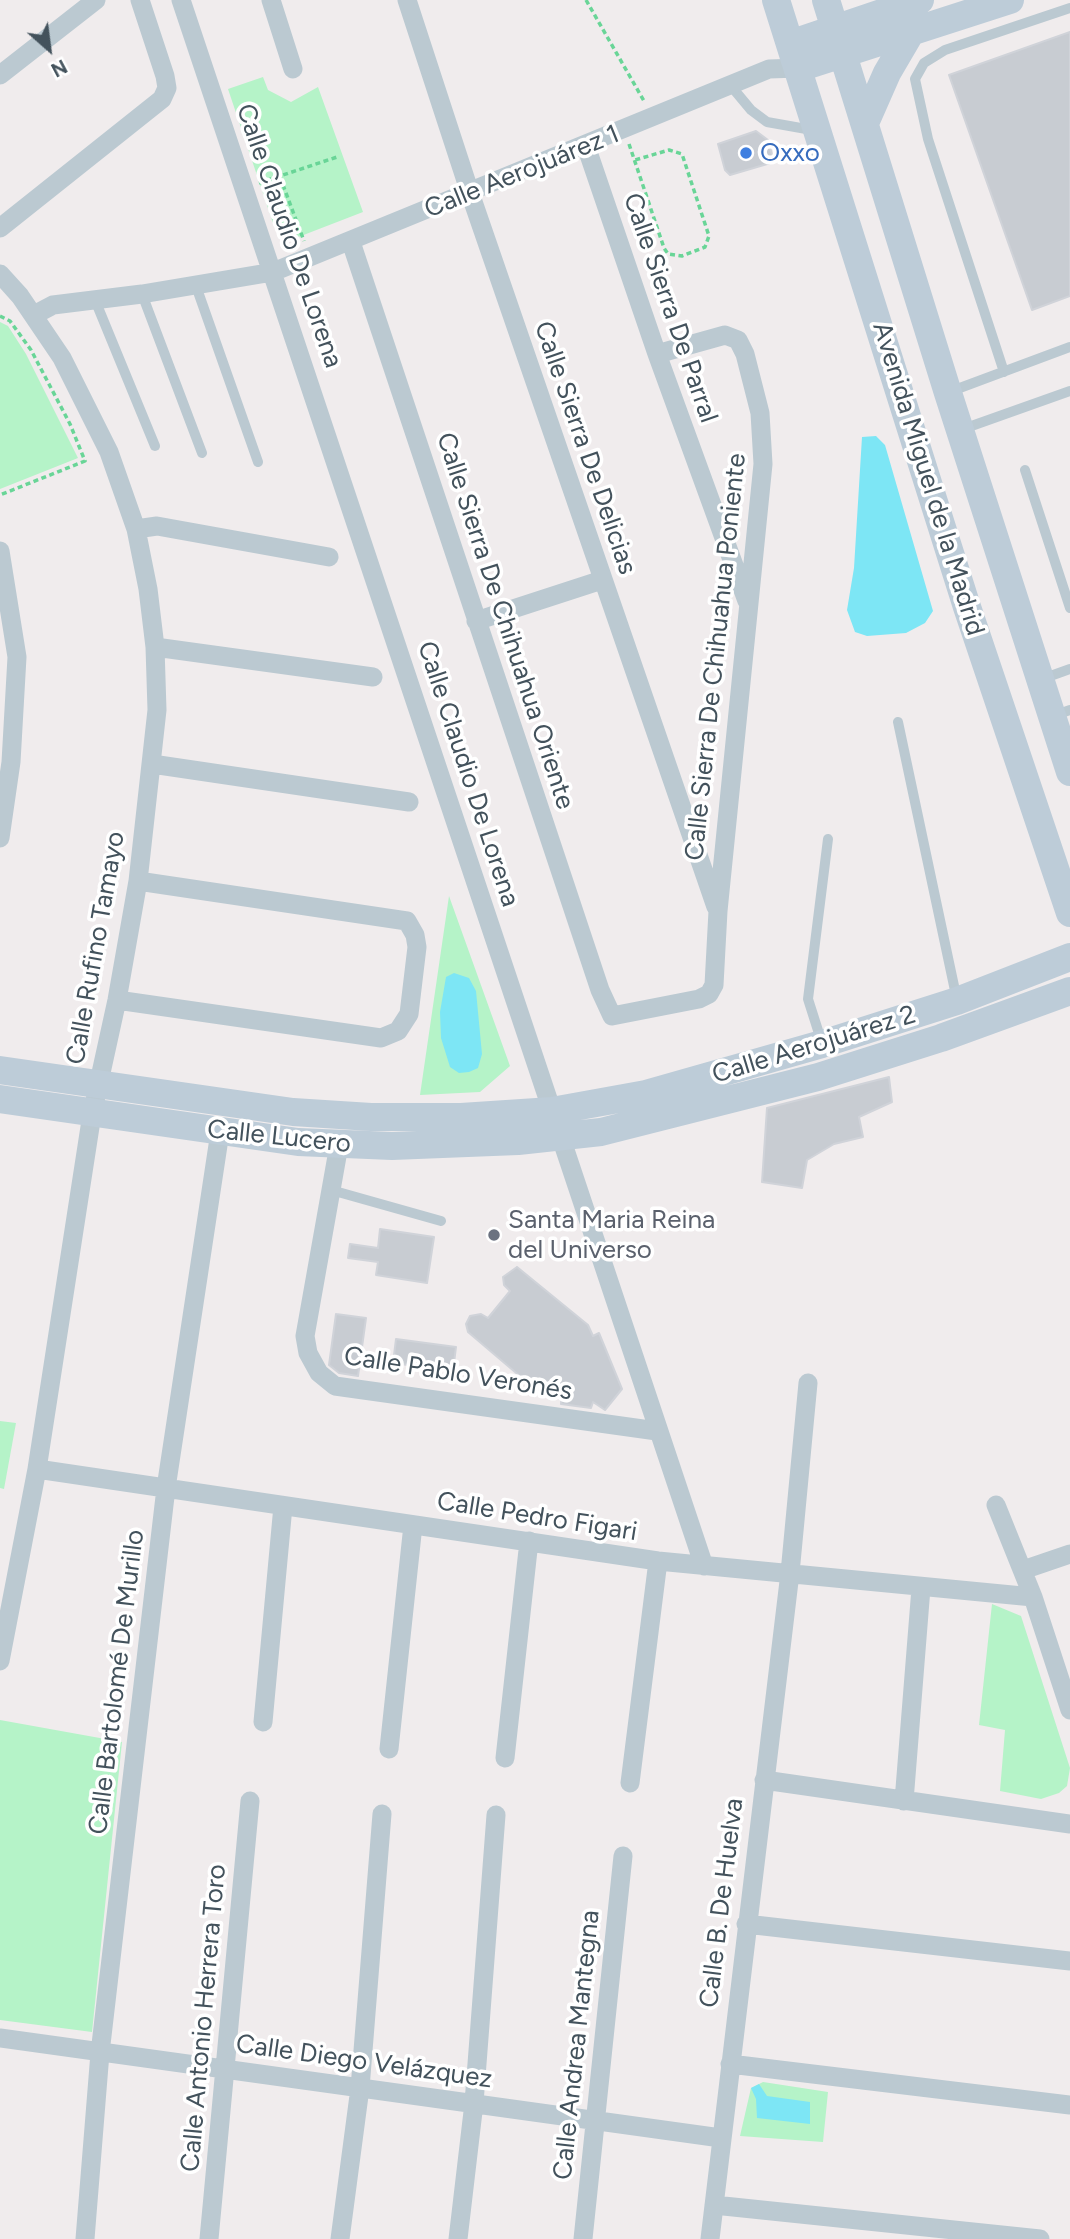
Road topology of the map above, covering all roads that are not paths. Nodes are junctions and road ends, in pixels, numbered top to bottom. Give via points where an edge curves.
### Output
1 (96, 0) edge
2 (141, 0) edge
3 (181, 0) edge
4 (271, 0) edge
5 (407, 0) edge
6 (776, 0) edge
7 (826, 0) edge
8 (1010, 0) edge
9 (910, 2) edge
10 (1070, 8) edge
11 (911, 32) junction
12 (839, 41) junction
13 (795, 56) junction
14 (293, 69) dead end
15 (0, 75) edge
16 (731, 86) junction
17 (865, 123) junction
18 (819, 130) junction
19 (586, 146) junction
20 (470, 193) junction
21 (0, 228) edge
22 (351, 242) junction
23 (273, 272) junction
24 (0, 274) edge
25 (196, 286) junction
26 (142, 294) junction
27 (95, 300) junction
28 (34, 315) junction
29 (1070, 347) edge
30 (657, 354) junction
31 (1004, 372) junction
32 (1070, 391) edge
33 (948, 393) junction
34 (960, 431) junction
35 (155, 446) dead end
36 (202, 453) dead end
37 (258, 462) dead end
38 (1025, 470) dead end
39 (136, 529) junction
40 (0, 551) edge
41 (330, 557) dead end
42 (602, 580) junction
43 (748, 605) junction
44 (1070, 608) edge
45 (476, 621) junction
46 (155, 647) junction
47 (1070, 669) edge
48 (373, 677) dead end
49 (1041, 679) junction
50 (1061, 713) edge
51 (898, 722) dead end
52 (152, 764) junction
53 (1070, 772) edge
54 (409, 802) dead end
55 (0, 838) edge
56 (828, 839) dead end
57 (138, 881) junction
58 (718, 911) junction
59 (1070, 913) edge
60 (1070, 957) edge
61 (713, 990) joint
62 (1070, 990) edge
63 (117, 1000) junction
64 (957, 1001) junction
65 (822, 1044) junction
66 (0, 1070) edge
67 (99, 1086) junction
68 (0, 1099) edge
69 (92, 1114) junction
70 (556, 1123) junction
71 (220, 1132) junction
72 (339, 1145) junction
73 (331, 1190) junction
74 (441, 1221) dead end
75 (808, 1382) dead end
76 (657, 1431) junction
77 (37, 1469) junction
78 (166, 1488) junction
79 (996, 1504) dead end
80 (284, 1506) junction
81 (413, 1525) junction
82 (530, 1541) junction
83 (1070, 1554) edge
84 (658, 1561) junction
85 (704, 1566) junction
86 (1023, 1570) junction
87 (790, 1573) junction
88 (921, 1588) junction
89 (1033, 1597) junction
90 (0, 1661) edge
91 (1069, 1703) edge
92 (263, 1722) dead end
93 (389, 1749) dead end
94 (505, 1758) dead end
95 (764, 1780) junction
96 (629, 1783) dead end
97 (250, 1801) dead end
98 (904, 1801) junction
99 (382, 1814) dead end
100 (496, 1815) dead end
101 (1070, 1824) edge
102 (624, 1856) dead end
103 (746, 1924) junction
104 (1070, 1961) edge
105 (0, 2038) edge
106 (100, 2053) junction
107 (730, 2064) junction
108 (227, 2070) junction
109 (360, 2088) junction
110 (474, 2103) junction
111 (1070, 2105) edge
112 (597, 2120) junction
113 (720, 2138) junction
114 (714, 2205) junction
115 (85, 2239) edge
116 (209, 2239) edge
117 (340, 2239) edge
118 (458, 2239) edge
119 (583, 2239) edge
120 (710, 2239) edge
121 (1040, 2239) edge

1 - 15 street
2 - 21 street via 165,76 167,88 162,99
3 - 23 street, Calle Claudio De Lorena
4 - 14 street
5 - 20 street, Calle Sierra De Delicias
6 - 13 street, Avenida Miguel de la Madrid
7 - 12 street, Avenida Miguel de la Madrid
8 - 11 street
9 - 12 street
10 - 31 lane via 945,50 924,63 915,79 928,139
11 - 12 street
11 - 17 street
12 - 13 street
12 - 17 street, Avenida Miguel de la Madrid
13 - 16 street, Calle Aerojuárez 1
13 - 18 street, Avenida Miguel de la Madrid
16 - 18 lane via 766,122
16 - 19 street, Calle Aerojuárez 1
17 - 33 street, Avenida Miguel de la Madrid
18 - 59 street, Avenida Miguel de la Madrid via 967,607
19 - 20 street, Calle Aerojuárez 1
19 - 30 street, Calle Sierra De Parral
20 - 22 street, Calle Aerojuárez 1
20 - 42 street, Calle Sierra De Delicias
22 - 23 street, Calle Aerojuárez 1
22 - 45 street, Calle Sierra De Chihuahua Oriente
23 - 25 street, Calle Aerojuárez 1
23 - 70 street, Calle Claudio De Lorena
24 - 28 street, Calle Rufino Tamayo
25 - 26 street, Calle Aerojuárez 1
25 - 37 lane
26 - 27 street, Calle Aerojuárez 1
26 - 36 lane
27 - 28 street, Calle Aerojuárez 1 via 53,305
27 - 35 lane
28 - 39 street, Calle Rufino Tamayo via 85,400
29 - 31 lane
30 - 43 street, Calle Sierra De Parral
30 - 43 street, Calle Sierra De Chihuahua Poniente via 732,336 746,354 764,442
31 - 33 lane
32 - 34 lane
33 - 34 street, Avenida Miguel de la Madrid
34 - 49 street, Avenida Miguel de la Madrid
38 - 44 lane
39 - 41 street via 157,526
39 - 46 street, Calle Rufino Tamayo
40 - 55 street via 17,657 11,762
42 - 45 street
42 - 58 street, Calle Sierra De Delicias
43 - 58 street, Calle Sierra De Chihuahua Poniente
45 - 61 street, Calle Sierra De Chihuahua Oriente via 612,1016 699,999
46 - 48 street
46 - 52 street, Calle Rufino Tamayo via 157,710
47 - 49 lane
49 - 50 street, Avenida Miguel de la Madrid
50 - 53 street, Avenida Miguel de la Madrid
51 - 64 lane
52 - 54 street
52 - 57 street, Calle Rufino Tamayo
56 - 65 lane via 808,999
57 - 63 street, Calle Rufino Tamayo
57 - 63 street via 407,921 417,947 408,1014 398,1031 381,1038
58 - 61 street, Calle Sierra De Chihuahua Poniente
60 - 64 street, Calle Aerojuárez 2
62 - 70 street, Calle Aerojuárez 2 via 818,1077 601,1132
63 - 67 street, Calle Rufino Tamayo
64 - 65 street, Calle Aerojuárez 2
65 - 70 street, Calle Aerojuárez 2 via 607,1104
66 - 67 street, Calle Lucero
67 - 69 street, Calle Rufino Tamayo
67 - 70 street, Calle Lucero via 251,1108
68 - 69 street, Calle Lucero
69 - 71 street, Calle Lucero
69 - 77 street, Calle Rufino Tamayo
70 - 72 street, Calle Lucero via 449,1145
70 - 76 street, Calle Claudio De Lorena
71 - 72 street, Calle Lucero
71 - 78 street, Calle Bartolomé De Murillo
72 - 73 street, Calle Pablo Veronés
73 - 74 lane
73 - 76 street, Calle Pablo Veronés via 305,1336 313,1364 335,1386
75 - 87 street, Calle B. De Huelva
76 - 85 street, Calle Claudio De Lorena
77 - 78 street, Calle Pedro Figari
77 - 90 street, Calle Rufino Tamayo
78 - 80 street, Calle Pedro Figari
78 - 106 street, Calle Bartolomé De Murillo
79 - 86 street
80 - 81 street, Calle Pedro Figari
80 - 92 street
81 - 82 street, Calle Pedro Figari
81 - 93 street
82 - 84 street, Calle Pedro Figari
82 - 94 street
83 - 86 street
84 - 85 street, Calle Pedro Figari
84 - 96 street
85 - 87 street, Calle Pedro Figari
86 - 89 street
87 - 88 street, Calle Pedro Figari
87 - 95 street, Calle B. De Huelva
88 - 89 street, Calle Pedro Figari
88 - 98 street
89 - 91 street
95 - 98 street
95 - 103 street, Calle B. De Huelva
97 - 108 street, Calle Antonio Herrera Toro
98 - 101 street
99 - 109 street
100 - 110 street
102 - 112 street, Calle Andrea Mantegna
103 - 104 street
103 - 107 street, Calle B. De Huelva
105 - 106 street, Calle Diego Velázquez
106 - 108 street, Calle Diego Velázquez
106 - 115 street, Calle Bartolomé De Murillo
107 - 111 street
107 - 113 street, Calle B. De Huelva
108 - 109 street, Calle Diego Velázquez
108 - 116 street, Calle Antonio Herrera Toro
109 - 110 street, Calle Diego Velázquez
109 - 117 street
110 - 112 street, Calle Diego Velázquez
110 - 118 street
112 - 113 street, Calle Diego Velázquez
112 - 119 street, Calle Andrea Mantegna
113 - 114 street, Calle B. De Huelva
114 - 120 street, Calle B. De Huelva
114 - 121 street

